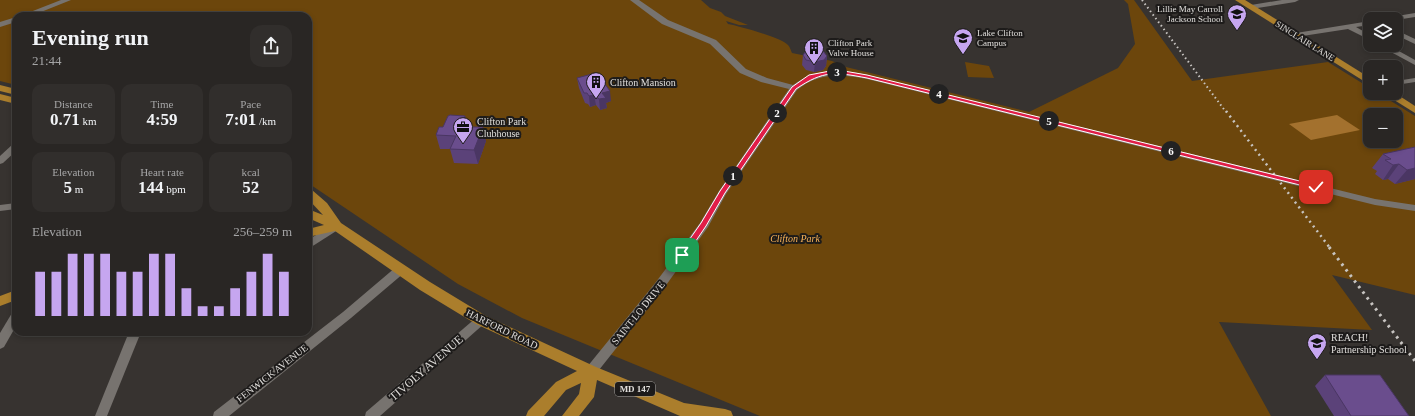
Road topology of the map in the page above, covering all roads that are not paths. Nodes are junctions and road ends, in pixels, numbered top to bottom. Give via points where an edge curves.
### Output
1 (67, 0) edge
2 (634, 0) edge
3 (1239, 0) edge
4 (1295, 0) edge
5 (1251, 7) junction
6 (35, 12) edge
7 (1415, 15) edge
8 (1403, 17) edge
9 (12, 20) edge
10 (1363, 24) edge
11 (0, 25) edge
12 (1348, 26) junction
13 (1363, 34) edge
14 (1296, 35) junction
15 (1403, 36) edge
16 (1415, 42) edge
17 (1395, 52) edge
18 (1415, 63) edge
19 (1363, 78) edge
20 (1415, 80) edge
21 (1403, 83) edge
22 (0, 88) edge
23 (794, 88) junction
24 (12, 91) edge
25 (0, 97) edge
26 (12, 100) edge
27 (1399, 100) edge
28 (1415, 110) edge
29 (12, 150) edge
30 (0, 161) edge
31 (312, 196) edge
32 (12, 206) edge
33 (0, 208) edge
34 (1415, 208) edge
35 (312, 215) edge
36 (312, 226) edge
37 (336, 226) junction
38 (312, 232) edge
39 (312, 242) edge
40 (400, 270) junction
41 (12, 296) edge
42 (0, 301) edge
43 (481, 320) junction
44 (12, 323) edge
45 (133, 336) edge
46 (0, 344) edge
47 (591, 371) junction
48 (677, 412) edge
49 (101, 416) edge
50 (219, 416) edge
51 (371, 416) edge
52 (534, 416) edge
53 (570, 416) edge
54 (694, 416) edge
55 (725, 416) edge

1 - 6 street
2 - 23 street via 665,22 713,42 743,71
3 - 5 main road, SINCLAIR LANE
4 - 5 street
5 - 14 main road, SINCLAIR LANE
7 - 8 street
9 - 11 street
10 - 12 street
12 - 13 street
12 - 14 street
14 - 19 main road, SINCLAIR LANE
15 - 16 street
17 - 18 street
20 - 21 street
22 - 24 main road
23 - 34 street, SAINT LO DRIVE via 805,79 818,74 851,73 1375,202
23 - 47 street, SAINT LO DRIVE via 722,193 704,225
25 - 26 main road
27 - 28 main road
29 - 30 street
31 - 37 main road, HARFORD ROAD via 323,206
32 - 33 street
35 - 37 main road, HARFORD ROAD / MD 147
36 - 37 main road
37 - 38 main road
37 - 39 street
37 - 40 main road, HARFORD ROAD / MD 147
40 - 43 main road, HARFORD ROAD / MD 147
40 - 50 street, FENWICK AVENUE
41 - 42 main road
43 - 47 main road, HARFORD ROAD / MD 147
43 - 51 street, TIVOLY AVENUE
44 - 46 street
45 - 49 street
47 - 48 main road, HARFORD ROAD / MD 147
47 - 52 main road via 561,386
47 - 53 main road via 586,397
48 - 54 main road, HARFORD ROAD / MD 147
48 - 55 main road, HARFORD ROAD / MD 147

